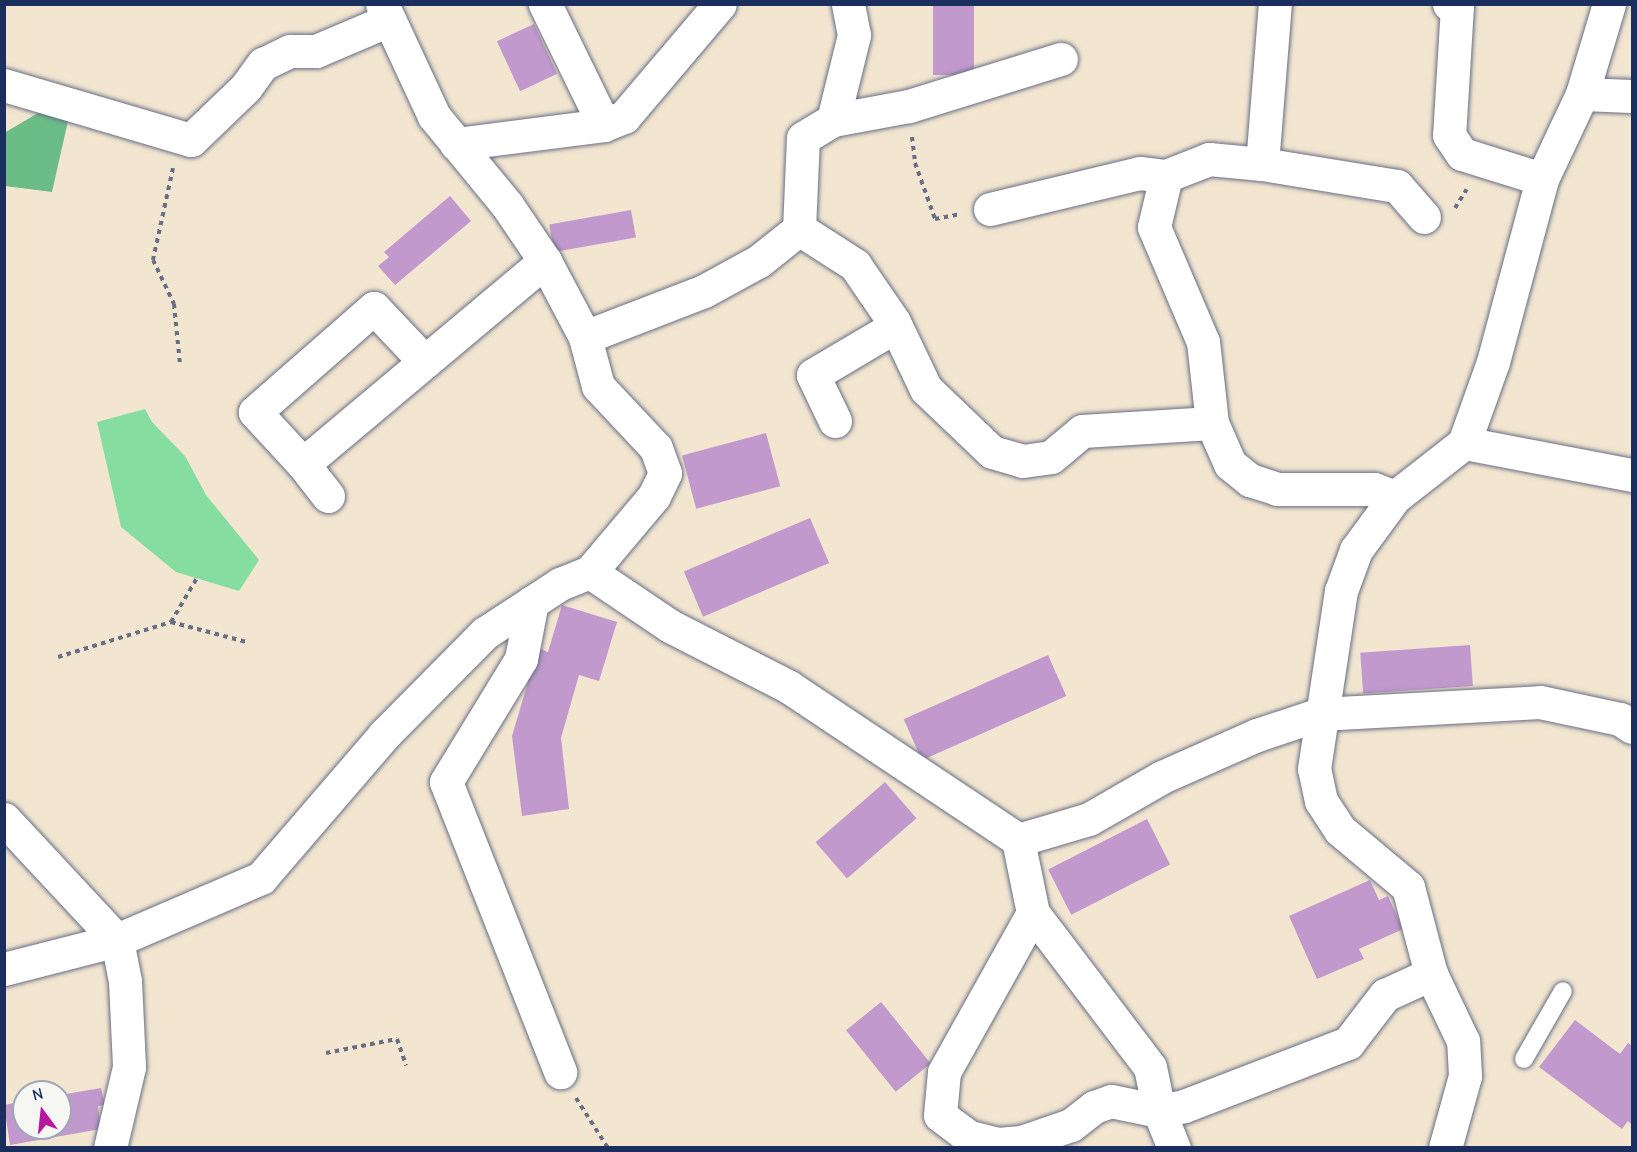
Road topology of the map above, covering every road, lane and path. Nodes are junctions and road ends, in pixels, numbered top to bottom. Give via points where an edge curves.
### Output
1 (545, 4) edge
2 (720, 4) edge
3 (848, 4) edge
4 (1275, 4) edge
5 (1449, 4) edge
6 (1609, 4) edge
7 (386, 12) edge
8 (1061, 58) dead end
9 (4, 85) edge
10 (1582, 94) junction
11 (1632, 96) edge
12 (909, 106) junction
13 (833, 120) junction
14 (604, 125) junction
15 (191, 140) junction
16 (456, 144) junction
17 (1484, 161) junction
18 (1262, 164) junction
19 (1166, 176) junction
20 (1542, 179) junction
21 (990, 209) joint
22 (1424, 217) joint
23 (799, 229) junction
24 (545, 261) junction
25 (896, 326) junction
26 (585, 338) junction
27 (425, 362) junction
28 (180, 364) dead end
29 (835, 421) dead end
30 (1212, 423) junction
31 (1464, 443) junction
32 (303, 464) junction
33 (1632, 475) edge
34 (328, 496) dead end
35 (1395, 497) junction
36 (590, 572) junction
37 (197, 578) dead end
38 (532, 602) junction
39 (171, 622) junction
40 (246, 642) dead end
41 (58, 657) dead end
42 (1320, 714) junction
43 (1632, 727) edge
44 (4, 819) edge
45 (1018, 840) junction
46 (1033, 913) junction
47 (117, 940) junction
48 (4, 969) edge
49 (1431, 974) junction
50 (1563, 991) dead end
51 (326, 1053) dead end
52 (1524, 1059) dead end
53 (406, 1065) dead end
54 (560, 1072) joint
55 (1159, 1111) junction
56 (998, 1146) edge
57 (110, 1148) edge
58 (608, 1148) edge
59 (1174, 1148) edge
60 (1445, 1148) edge

1 - 14 street
2 - 14 street via 624,117
3 - 13 street via 854,35
4 - 18 street
5 - 17 street via 1457,6 1449,135 1462,154
6 - 10 street
7 - 15 street via 316,51 290,51 263,64 246,87
7 - 16 street via 434,116
8 - 12 street
9 - 15 street
10 - 11 street
10 - 20 street
12 - 13 street
12 - 21 path via 915,163 935,219
13 - 23 street via 803,138
14 - 16 street
15 - 28 path via 173,168 153,260 174,304
16 - 24 street via 507,205
17 - 20 street
17 - 22 path via 1443,226
18 - 19 street via 1209,159
18 - 22 street via 1397,186
19 - 21 street via 1140,173
19 - 30 street via 1154,227 1203,342
20 - 31 street via 1493,362
23 - 25 street via 855,265
23 - 26 street via 759,261 704,291
24 - 26 street
24 - 27 street
25 - 29 street via 813,375
25 - 30 street via 927,388 992,452 1023,461 1051,457 1082,431
26 - 36 street via 598,386 656,448 665,473 654,496
27 - 32 street
27 - 32 street via 374,308 255,412
30 - 35 street via 1230,464 1250,480 1277,489 1374,489
31 - 33 street
31 - 35 street
32 - 34 street
35 - 42 street via 1356,550 1341,591
36 - 38 street via 560,584
36 - 45 street via 670,626 789,687
37 - 39 path
38 - 47 street via 485,633 410,710 261,878
38 - 54 street via 521,659 446,782
39 - 40 path
39 - 41 path
42 - 43 street via 1540,702 1620,719
42 - 45 street via 1257,735 1162,777 1089,819
42 - 49 street via 1314,769 1321,801 1340,830 1408,887
44 - 47 street
45 - 46 street
46 - 55 street via 1150,1067
46 - 56 street via 944,1072 940,1115 969,1137
47 - 48 street
47 - 57 street via 125,981 129,1067
49 - 55 street via 1385,995 1348,1043 1184,1106
49 - 60 street via 1463,1041 1465,1077
50 - 52 lane
51 - 53 path via 397,1039
54 - 58 path
55 - 56 street via 1111,1101 1094,1107 1071,1125
55 - 59 street

